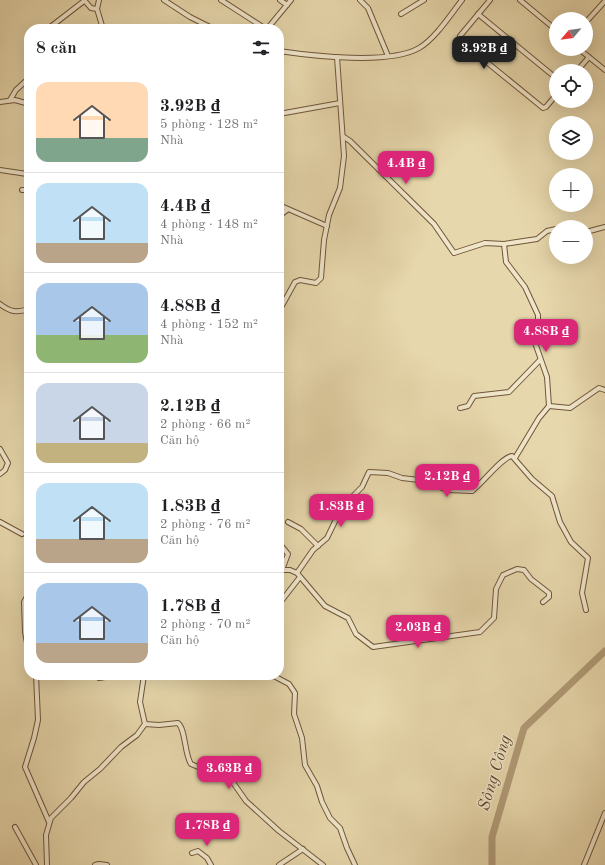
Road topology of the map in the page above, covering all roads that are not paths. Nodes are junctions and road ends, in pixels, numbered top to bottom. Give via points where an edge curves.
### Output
1 (84, 0) edge
2 (99, 0) edge
3 (164, 0) edge
4 (221, 0) edge
5 (280, 0) edge
6 (291, 0) edge
7 (360, 0) edge
8 (424, 0) edge
9 (461, 0) edge
10 (490, 0) edge
11 (520, 0) edge
12 (605, 1) edge
13 (287, 4) junction
14 (97, 9) junction
15 (401, 14) dead end
16 (478, 14) junction
17 (593, 14) edge
18 (54, 24) edge
19 (102, 24) edge
20 (204, 24) edge
21 (258, 24) edge
22 (270, 24) edge
23 (549, 24) edge
24 (284, 51) edge
25 (337, 56) junction
26 (388, 56) junction
27 (589, 57) joint
28 (583, 64) edge
29 (605, 70) edge
30 (549, 72) edge
31 (24, 83) edge
32 (10, 100) junction
33 (0, 102) edge
34 (24, 103) edge
35 (340, 103) junction
36 (549, 103) edge
37 (284, 113) edge
38 (344, 137) junction
39 (0, 170) edge
40 (24, 173) edge
41 (284, 208) edge
42 (287, 210) junction
43 (284, 212) edge
44 (327, 226) junction
45 (605, 227) edge
46 (593, 230) edge
47 (549, 231) edge
48 (504, 244) junction
49 (284, 302) edge
50 (0, 304) edge
51 (24, 311) edge
52 (540, 360) junction
53 (605, 390) edge
54 (549, 406) junction
55 (460, 408) dead end
56 (0, 449) edge
57 (515, 458) junction
58 (0, 474) edge
59 (0, 522) edge
60 (288, 522) dead end
61 (22, 534) dead end
62 (318, 546) junction
63 (284, 549) edge
64 (284, 562) edge
65 (284, 571) edge
66 (298, 575) junction
67 (284, 596) edge
68 (543, 602) dead end
69 (586, 610) dead end
70 (36, 680) edge
71 (143, 680) edge
72 (281, 680) edge
73 (145, 724) junction
74 (605, 813) edge
75 (49, 822) junction
76 (15, 827) dead end
77 (303, 849) junction
78 (192, 853) dead end
79 (36, 865) edge
80 (47, 865) edge
81 (96, 865) edge
82 (108, 865) edge
83 (211, 865) edge
84 (279, 865) edge
85 (323, 865) edge
86 (355, 865) edge
87 (584, 865) edge

1 - 14 street via 91,8
1 - 18 street
2 - 14 street
3 - 20 street
4 - 21 street
5 - 13 street
6 - 13 street
7 - 26 street via 368,8
8 - 15 street
9 - 26 street via 426,43 412,52
10 - 16 street
11 - 23 street
12 - 17 street
13 - 22 street
14 - 19 street
16 - 30 street
16 - 36 street via 460,36 462,42 543,108
24 - 25 street
25 - 26 street
25 - 35 street
27 - 28 street
27 - 29 street
31 - 32 street
32 - 33 street
32 - 34 street
35 - 37 street
35 - 38 street
38 - 44 street via 340,188
38 - 48 street via 434,224 452,251 457,253 485,243
39 - 40 street
41 - 42 street
42 - 43 street
42 - 44 street
44 - 49 street via 321,278 316,282 295,282
45 - 46 street
47 - 48 street via 537,238
48 - 52 street via 506,262 525,286 538,315 533,337
50 - 51 street via 11,311
52 - 54 street via 547,377
52 - 55 street via 509,392 474,396 468,406
53 - 54 street via 599,388 570,408
54 - 57 street
56 - 58 street via 8,463
57 - 62 street via 507,457 483,482 470,491 448,490 419,480 388,473 369,472 362,487 342,506 328,538
57 - 69 street via 532,479 552,496 560,522 571,542 588,558 582,593
59 - 61 street
60 - 62 street via 301,529
62 - 66 street via 303,562
63 - 64 street via 288,554
65 - 66 street
66 - 67 street
66 - 68 street via 324,606 348,618 356,634 373,647 480,632 494,618 499,583 507,572 517,569 524,570 549,593 550,597
70 - 75 street via 38,720 25,767
71 - 73 street via 140,702
72 - 86 street via 289,684 295,693 294,714 302,738 305,765 327,812 340,828
73 - 75 street via 137,735 84,782
73 - 77 street via 178,723 182,728 186,754 191,764 232,781 246,801
74 - 87 street
75 - 80 street via 46,835
76 - 79 street
77 - 84 street
77 - 85 street
78 - 83 street via 198,851
81 - 82 street

